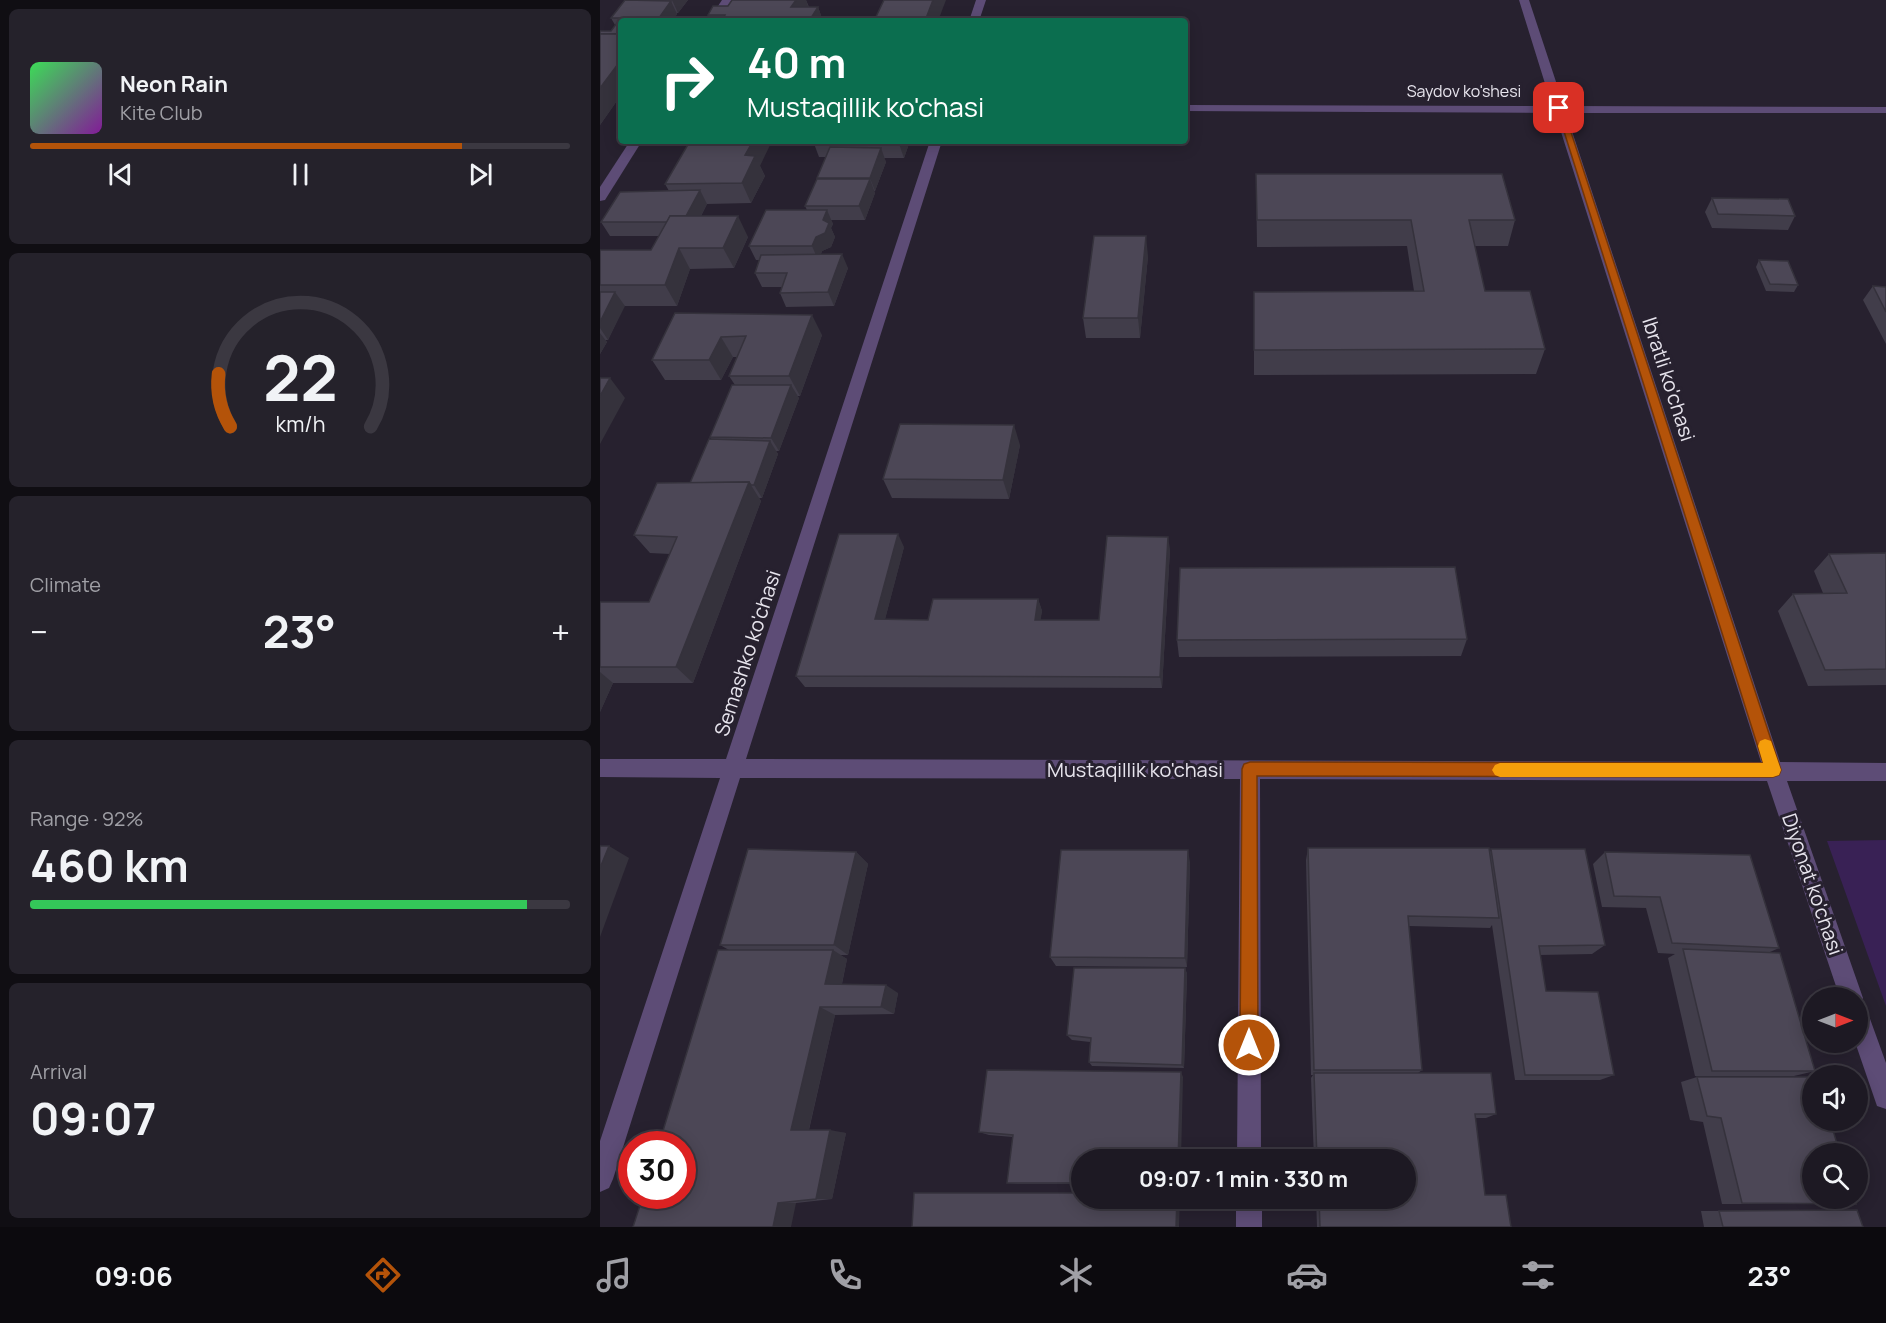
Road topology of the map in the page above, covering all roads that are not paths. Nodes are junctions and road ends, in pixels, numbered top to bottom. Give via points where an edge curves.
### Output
1 (727, 0) edge
2 (981, 0) edge
3 (1524, 0) edge
4 (715, 18) edge
5 (975, 18) edge
6 (1188, 108) edge
7 (1559, 108) junction
8 (1886, 110) edge
9 (634, 144) edge
10 (935, 144) edge
11 (600, 197) edge
12 (600, 768) edge
13 (734, 768) junction
14 (1250, 769) junction
15 (1773, 770) junction
16 (1886, 772) edge
17 (1848, 987) edge
18 (1868, 1044) edge
19 (1886, 1096) edge
20 (1249, 1149) edge
21 (600, 1179) edge
22 (1249, 1209) edge
23 (1249, 1227) edge

1 - 4 street
2 - 5 street
3 - 7 street, Ibratli ko'chasi
6 - 7 street, Saydov ko'shesi
7 - 8 street, Saydov ko'shesi
7 - 15 street, Ibratli ko'chasi
9 - 11 street
10 - 13 street, Semashko ko'chasi
12 - 13 street, Mustaqillik ko'chasi
13 - 14 street, Mustaqillik ko'chasi
13 - 21 street, Semashko ko'chasi
14 - 15 street, Mustaqillik ko'chasi
14 - 20 street
15 - 16 street, Mustaqillik ko'chasi
15 - 17 street, Diyonat ko'chasi
18 - 19 street
22 - 23 street

